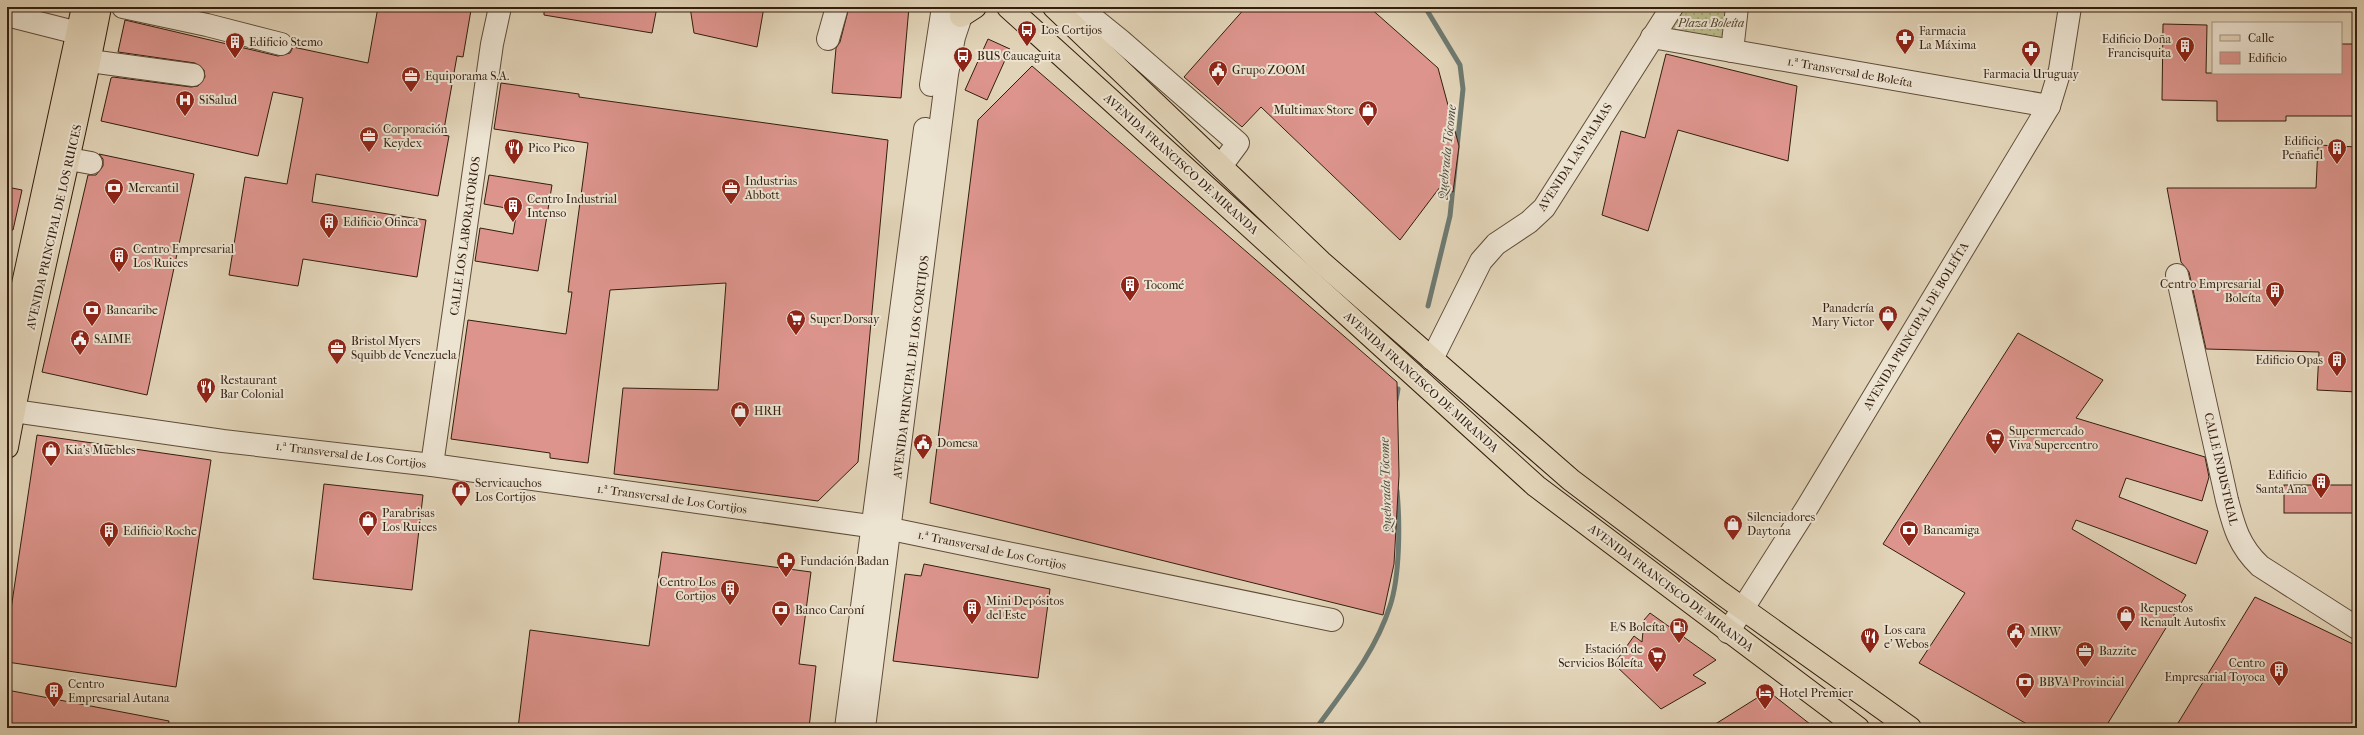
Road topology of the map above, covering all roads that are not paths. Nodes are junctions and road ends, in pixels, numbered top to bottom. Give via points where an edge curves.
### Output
1 (83, 7) edge
2 (100, 7) edge
3 (123, 7) edge
4 (500, 7) edge
5 (837, 7) edge
6 (1007, 7) edge
7 (1054, 7) edge
8 (1672, 7) edge
9 (1737, 7) edge
10 (2070, 7) edge
11 (961, 9) edge
12 (1074, 12) edge
13 (7, 15) edge
14 (78, 33) junction
15 (1652, 37) junction
16 (828, 39) dead end
17 (281, 44) dead end
18 (1732, 51) junction
19 (90, 61) junction
20 (193, 75) dead end
21 (2049, 106) junction
22 (69, 159) junction
23 (91, 163) dead end
24 (2177, 275) dead end
25 (7, 358) edge
26 (1432, 359) junction
27 (10, 411) edge
28 (7, 447) edge
29 (432, 465) junction
30 (881, 528) junction
31 (1744, 609) junction
32 (1332, 620) dead end
33 (2357, 628) edge
34 (1728, 632) junction
35 (846, 728) edge
36 (864, 728) edge
37 (1858, 728) edge
38 (1910, 728) edge

1 - 14 main road, AVENIDA PRINCIPAL DE LOS RUICES
2 - 19 main road, AVENIDA PRINCIPAL DE LOS RUICES
3 - 17 street
4 - 29 street, CALLE LOS LABORATORIOS via 490,60
5 - 16 street
6 - 34 main road, AVENIDA FRANCISCO DE MIRANDA via 1536,486
7 - 12 main road, AVENIDA FRANCISCO DE MIRANDA
8 - 15 street, AVENIDA LAS PALMAS
9 - 18 street
10 - 21 street, AVENIDA PRINCIPAL DE BOLEÍTA via 2060,70
11 - 30 street, AVENIDA PRINCIPAL DE LOS CORTIJOS via 947,74
12 - 26 main road, AVENIDA FRANCISCO DE MIRANDA via 1221,166 1321,262
13 - 14 street
14 - 25 main road, AVENIDA PRINCIPAL DE LOS RUICES
15 - 18 street, 1.ª Transversal de Boleíta
15 - 26 street, AVENIDA LAS PALMAS via 1544,208 1529,222 1496,244 1481,261
18 - 21 street, 1.ª Transversal de Boleíta
19 - 20 street
19 - 22 main road, AVENIDA PRINCIPAL DE LOS RUICES
21 - 31 street, AVENIDA PRINCIPAL DE BOLEÍTA
22 - 23 street
22 - 27 main road, AVENIDA PRINCIPAL DE LOS RUICES
24 - 33 street, CALLE INDUSTRIAL via 2227,500 2236,531 2247,553 2260,566
26 - 31 main road, AVENIDA FRANCISCO DE MIRANDA via 1571,480
27 - 28 main road, AVENIDA PRINCIPAL DE LOS RUICES
27 - 29 street, 1.ª Transversal de Los Cortijos via 223,441
29 - 30 street, 1.ª Transversal de Los Cortijos
30 - 32 street, 1.ª Transversal de Los Cortijos
30 - 35 street, AVENIDA PRINCIPAL DE LOS CORTIJOS
30 - 36 street, AVENIDA PRINCIPAL DE LOS CORTIJOS
31 - 34 street, AVENIDA PRINCIPAL DE BOLEÍTA
31 - 38 main road, AVENIDA FRANCISCO DE MIRANDA
34 - 37 main road, AVENIDA FRANCISCO DE MIRANDA

